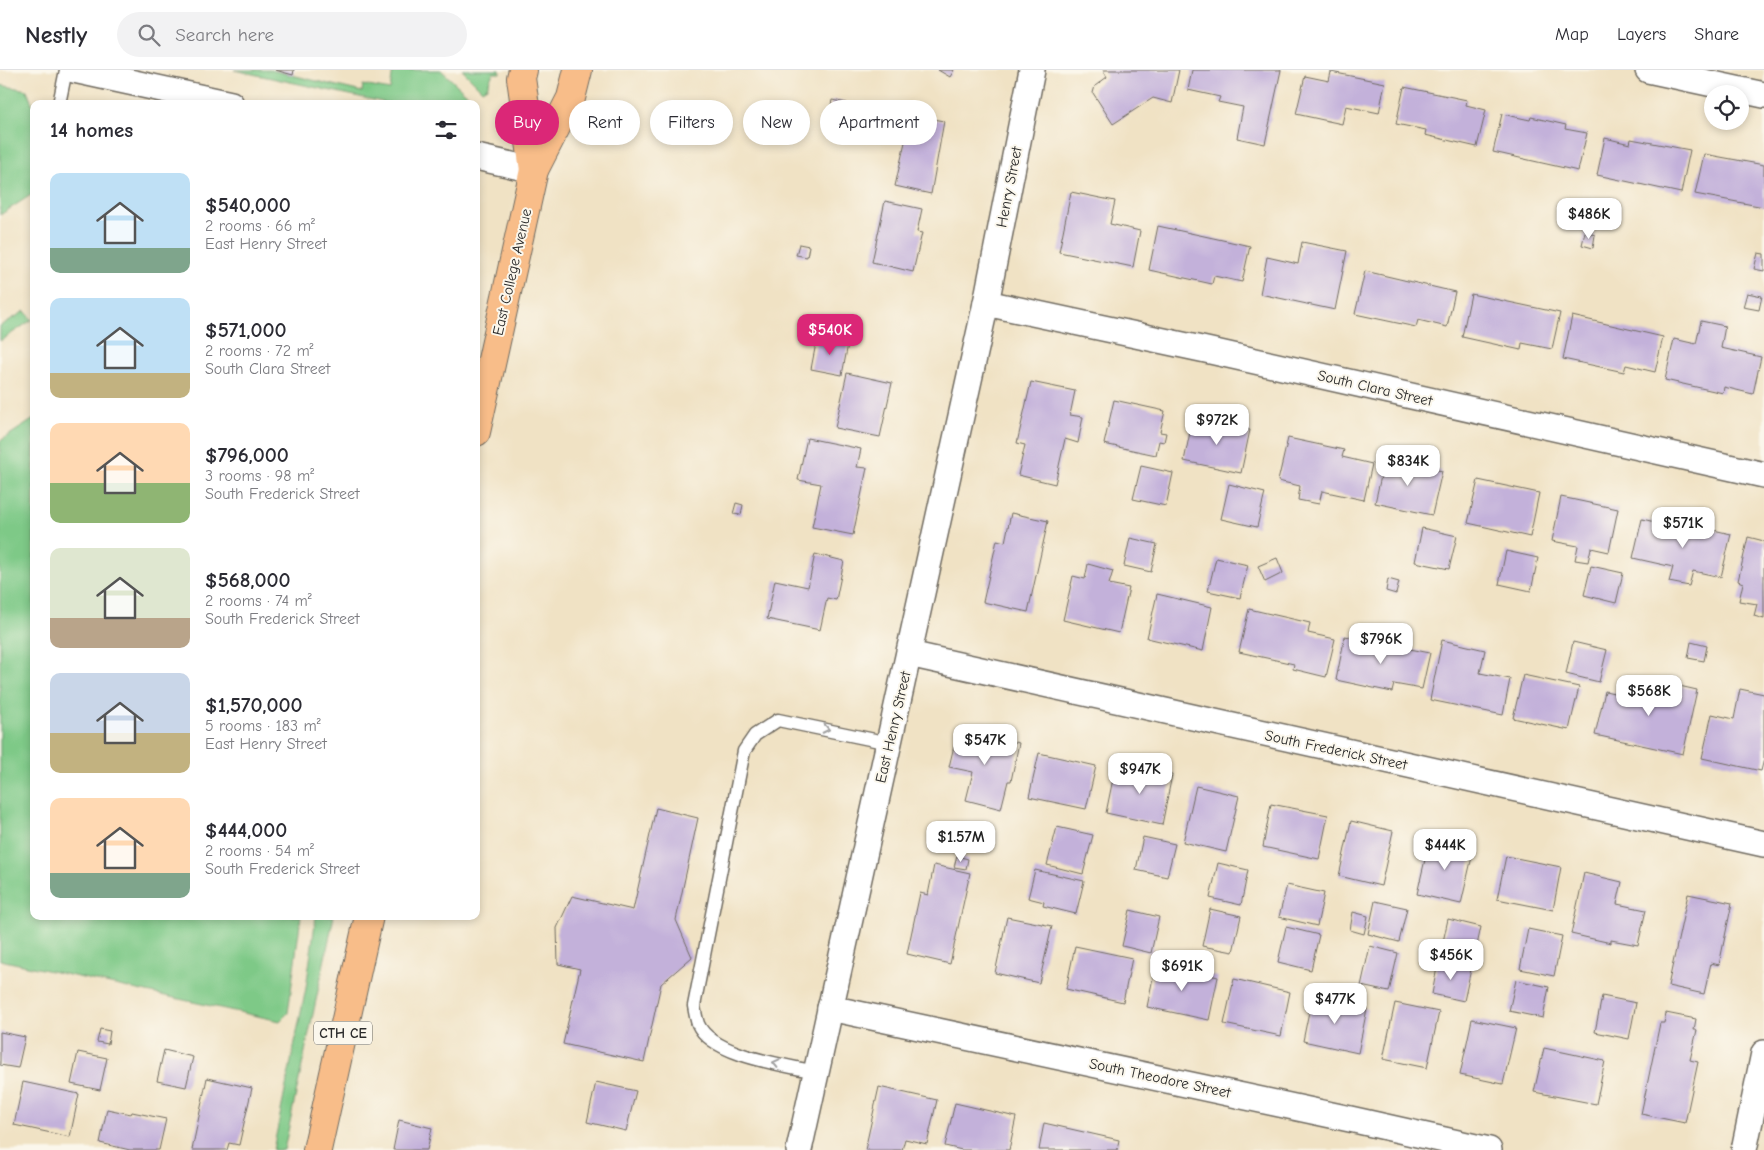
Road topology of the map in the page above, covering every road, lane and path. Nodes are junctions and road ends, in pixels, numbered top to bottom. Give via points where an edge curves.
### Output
1 (66, 70) edge
2 (74, 70) edge
3 (523, 70) edge
4 (578, 70) edge
5 (1032, 70) edge
6 (1648, 70) edge
7 (106, 73) edge
8 (1764, 95) edge
9 (60, 100) edge
10 (215, 100) edge
11 (480, 158) edge
12 (534, 170) junction
13 (986, 303) junction
14 (480, 414) edge
15 (1764, 475) edge
16 (909, 654) junction
17 (889, 743) junction
18 (1764, 844) edge
19 (368, 920) edge
20 (830, 1008) junction
21 (1764, 1053) edge
22 (816, 1072) junction
23 (317, 1150) edge
24 (799, 1150) edge
25 (1489, 1150) edge
26 (1744, 1150) edge

1 - 9 lane
2 - 7 street
3 - 12 main road, East College Avenue via 521,78
4 - 12 main road, East College Avenue via 571,98
5 - 13 street, Henry Street
6 - 8 street
7 - 10 street
11 - 12 street
12 - 14 main road, East College Avenue
13 - 15 street, South Clara Street
13 - 16 street, East Henry Street
16 - 17 street, East Henry Street
16 - 18 street, South Frederick Street
17 - 20 street, East Henry Street
22 -> 17 lane via 736,1054 714,1042 699,1026 694,1006 744,751 755,735 778,720
19 - 23 main road, CTH CE
20 - 22 street, East Henry Street
20 - 25 street, South Theodore Street
21 - 26 street
22 - 24 street, East Henry Street

